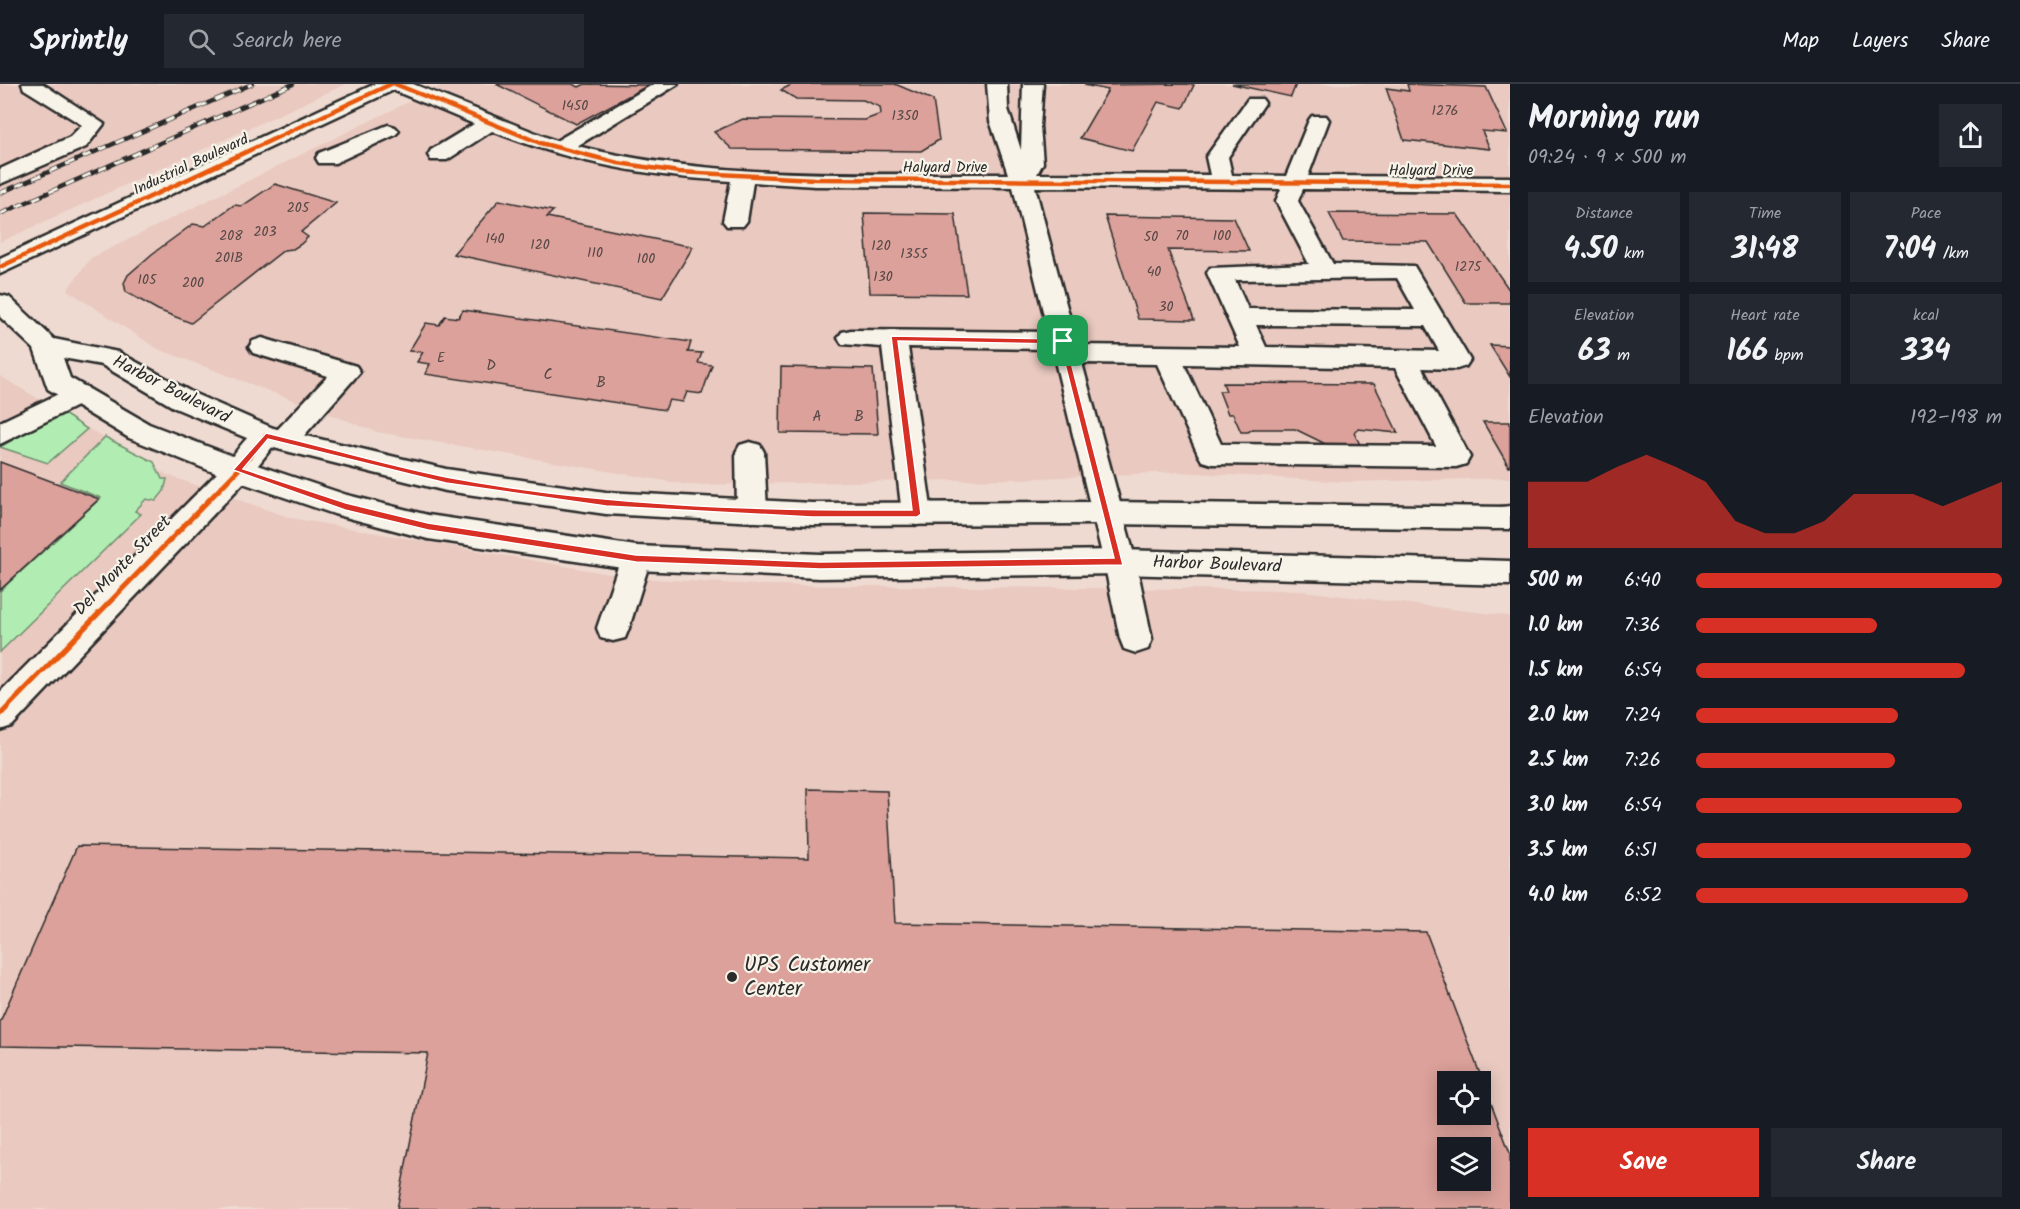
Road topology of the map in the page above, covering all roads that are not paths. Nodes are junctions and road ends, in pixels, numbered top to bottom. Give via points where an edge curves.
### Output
1 (393, 84) edge
2 (668, 84) edge
3 (997, 84) edge
4 (1033, 84) edge
5 (31, 85) edge
6 (1255, 103) dead end
7 (1319, 120) dead end
8 (488, 123) junction
9 (388, 131) dead end
10 (558, 148) junction
11 (439, 155) dead end
12 (327, 158) dead end
13 (0, 177) edge
14 (743, 177) junction
15 (1022, 180) junction
16 (1222, 182) junction
17 (1296, 182) junction
18 (1502, 184) edge
19 (1510, 202) edge
20 (735, 222) dead end
21 (0, 267) edge
22 (1325, 271) junction
23 (0, 303) edge
24 (1239, 316) junction
25 (1433, 318) junction
26 (851, 338) dead end
27 (894, 338) junction
28 (46, 346) junction
29 (262, 347) dead end
30 (1064, 348) junction
31 (1167, 356) junction
32 (1257, 356) junction
33 (1404, 359) junction
34 (77, 394) junction
35 (0, 434) edge
36 (275, 438) junction
37 (750, 453) dead end
38 (238, 470) junction
39 (752, 511) junction
40 (1106, 513) junction
41 (917, 514) junction
42 (1503, 518) edge
43 (636, 558) junction
44 (1120, 562) junction
45 (1510, 573) edge
46 (613, 628) dead end
47 (1136, 639) dead end
48 (0, 715) edge

1 - 8 main road, Halyard Drive
1 - 21 main road, Industrial Boulevard
2 - 10 main road
3 - 15 main road via 999,122
4 - 15 main road via 1032,163
5 - 13 main road via 94,124 78,142
6 - 16 main road via 1217,157
7 - 17 main road
8 - 10 main road, Halyard Drive
8 - 11 main road
9 - 12 main road
10 - 14 main road, Halyard Drive via 618,163
14 - 15 main road, Halyard Drive via 815,185
14 - 20 main road
15 - 16 main road, Halyard Drive
15 - 30 main road
16 - 17 main road, Halyard Drive
17 - 18 main road, Halyard Drive
17 - 22 main road via 1287,201
18 - 19 main road
22 - 24 main road via 1219,273
22 - 25 main road via 1405,271
23 - 28 main road, Harbor Boulevard
24 - 25 main road
24 - 32 main road
25 - 33 main road via 1457,360
26 - 27 main road
27 - 30 main road
27 - 41 main road
28 - 34 main road, Harbor Boulevard via 58,383
28 - 36 main road, Harbor Boulevard via 108,358 185,401
29 - 36 main road, Del Monte Street via 347,372
30 - 31 main road
30 - 40 main road
31 - 32 main road
31 - 33 main road via 1212,454 1456,457
32 - 33 main road
34 - 35 main road
34 - 38 main road, Harbor Boulevard via 139,431
36 - 38 main road, Del Monte Street
36 - 39 main road, Harbor Boulevard via 446,480 606,503
37 - 39 main road
38 - 43 main road, Harbor Boulevard via 345,506 428,527
38 - 48 main road, Del Monte Street
39 - 41 main road, Harbor Boulevard
40 - 41 main road, Harbor Boulevard
40 - 42 main road, Harbor Boulevard
40 - 44 main road
43 - 44 main road, Harbor Boulevard via 820,566
43 - 46 main road
44 - 45 main road, Harbor Boulevard
44 - 47 main road

